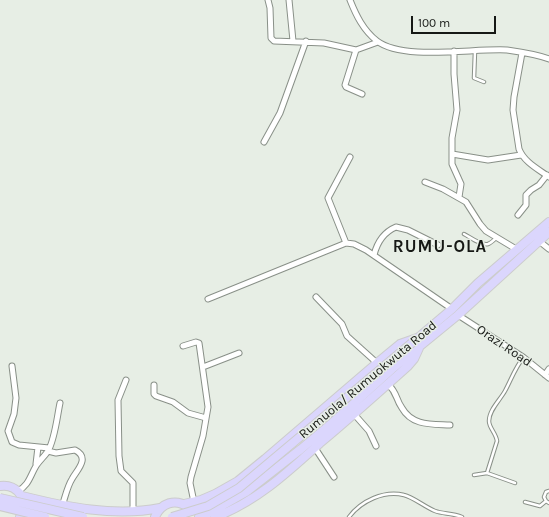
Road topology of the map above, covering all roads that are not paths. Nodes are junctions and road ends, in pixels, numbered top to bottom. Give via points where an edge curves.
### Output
1 (268, 0) edge
2 (289, 0) edge
3 (350, 0) edge
4 (293, 41) junction
5 (306, 41) junction
6 (378, 42) junction
7 (356, 50) junction
8 (454, 51) junction
9 (475, 51) junction
10 (522, 53) junction
11 (549, 59) edge
12 (484, 82) dead end
13 (362, 94) dead end
14 (264, 142) dead end
15 (452, 154) junction
16 (521, 155) junction
17 (350, 157) dead end
18 (548, 176) edge
19 (425, 182) dead end
20 (459, 197) junction
21 (518, 216) dead end
22 (549, 222) edge
23 (549, 232) edge
24 (464, 234) dead end
25 (497, 238) junction
26 (539, 241) junction
27 (346, 243) junction
28 (438, 245) dead end
29 (516, 249) junction
30 (549, 249) edge
31 (374, 255) junction
32 (316, 297) dead end
33 (208, 299) dead end
34 (452, 309) junction
35 (458, 315) junction
36 (417, 344) junction
37 (183, 346) dead end
38 (239, 353) dead end
39 (523, 357) junction
40 (377, 363) junction
41 (12, 366) dead end
42 (203, 367) junction
43 (549, 369) edge
44 (547, 376) edge
45 (126, 380) dead end
46 (388, 384) junction
47 (154, 385) dead end
48 (60, 403) dead end
49 (354, 414) junction
50 (206, 418) junction
51 (450, 425) dead end
52 (376, 446) dead end
53 (38, 447) junction
54 (315, 448) junction
55 (48, 450) junction
56 (36, 464) junction
57 (487, 473) junction
58 (474, 475) dead end
59 (334, 477) dead end
60 (515, 483) dead end
61 (0, 486) edge
62 (549, 491) edge
63 (20, 494) junction
64 (0, 498) edge
65 (194, 502) junction
66 (525, 502) dead end
67 (547, 502) edge
68 (184, 504) junction
69 (0, 506) edge
70 (62, 506) junction
71 (160, 508) junction
72 (133, 514) junction
73 (220, 516) edge
74 (20, 517) edge
75 (45, 517) edge
76 (83, 517) edge
77 (155, 517) edge
78 (172, 517) edge
79 (195, 517) edge
80 (199, 517) edge
81 (349, 517) edge
82 (462, 517) edge

1 - 4 street via 272,40
2 - 4 street
3 - 6 street via 367,31
4 - 5 street
5 - 7 street
5 - 14 street via 280,113
6 - 7 street
6 - 8 street via 412,52
7 - 13 street via 345,85
8 - 9 street
8 - 15 street via 457,110
9 - 10 street via 506,50
9 - 12 lane via 474,78
10 - 11 street
10 - 16 street via 513,110
15 - 16 street via 488,160
15 - 20 street via 452,164 461,184
16 - 18 street
17 - 27 street via 328,198
18 - 21 street via 526,195 527,202
19 - 20 street
20 - 25 street via 468,204 486,231
22 - 29 main road, Rumuola/ Rumuokwuta Road
23 - 26 main road, Rumuola/ Rumuokwuta Road
24 - 25 lane via 485,244
25 - 29 street
26 - 30 street
26 - 35 main road, Rumuola/ Rumuokwuta Road
27 - 31 street via 360,246
27 - 33 street
28 - 31 street via 396,227 379,242
29 - 34 main road, Rumuola/ Rumuokwuta Road
31 - 34 street
32 - 40 street via 342,324 347,336
34 - 36 main road, Rumuola/ Rumuokwuta Road
35 - 36 main road, Rumuola/ Rumuokwuta Road
35 - 39 street, Orazi Road
36 - 40 main road via 400,344
36 - 46 main road via 414,359
36 - 78 main road, Rumuola/ Rumuokwuta Road, bridge via 239,488 208,506
36 - 80 main road, Rumuola/ Rumuokwuta Road via 332,423 246,492
37 - 42 street via 199,343
38 - 42 street
39 - 44 street, Orazi Road
39 - 57 lane via 489,417 497,441
40 - 65 main road via 238,481
41 - 53 street via 16,398 8,431 12,442
42 - 50 street via 208,407
43 - 44 street
45 - 72 street via 118,400 120,456 121,471 133,483
46 - 49 main road
46 - 51 street via 410,418 424,423
47 - 50 street via 156,396 173,402 188,413
48 - 55 street
49 - 52 street via 369,432
49 - 54 main road
50 - 65 street via 190,483
53 - 55 street
53 - 56 street
54 - 59 street
54 - 73 main road via 268,487
55 - 56 street
55 - 70 street via 56,453 75,450 81,456 81,467 71,480
56 - 63 street
57 - 58 lane
57 - 60 lane
61 - 63 main road via 12,487
62 - 67 lane via 544,494
63 - 70 main road
63 - 74 main road via 24,506
64 - 76 main road, bridge
65 - 68 main road
66 - 67 lane via 540,506
68 - 71 main road via 170,502
68 - 79 main road
69 - 75 main road, bridge
70 - 72 main road via 107,515
71 - 72 main road via 148,513
71 - 77 main road
81 - 82 lane via 355,509 372,498 392,494 405,495 436,512

